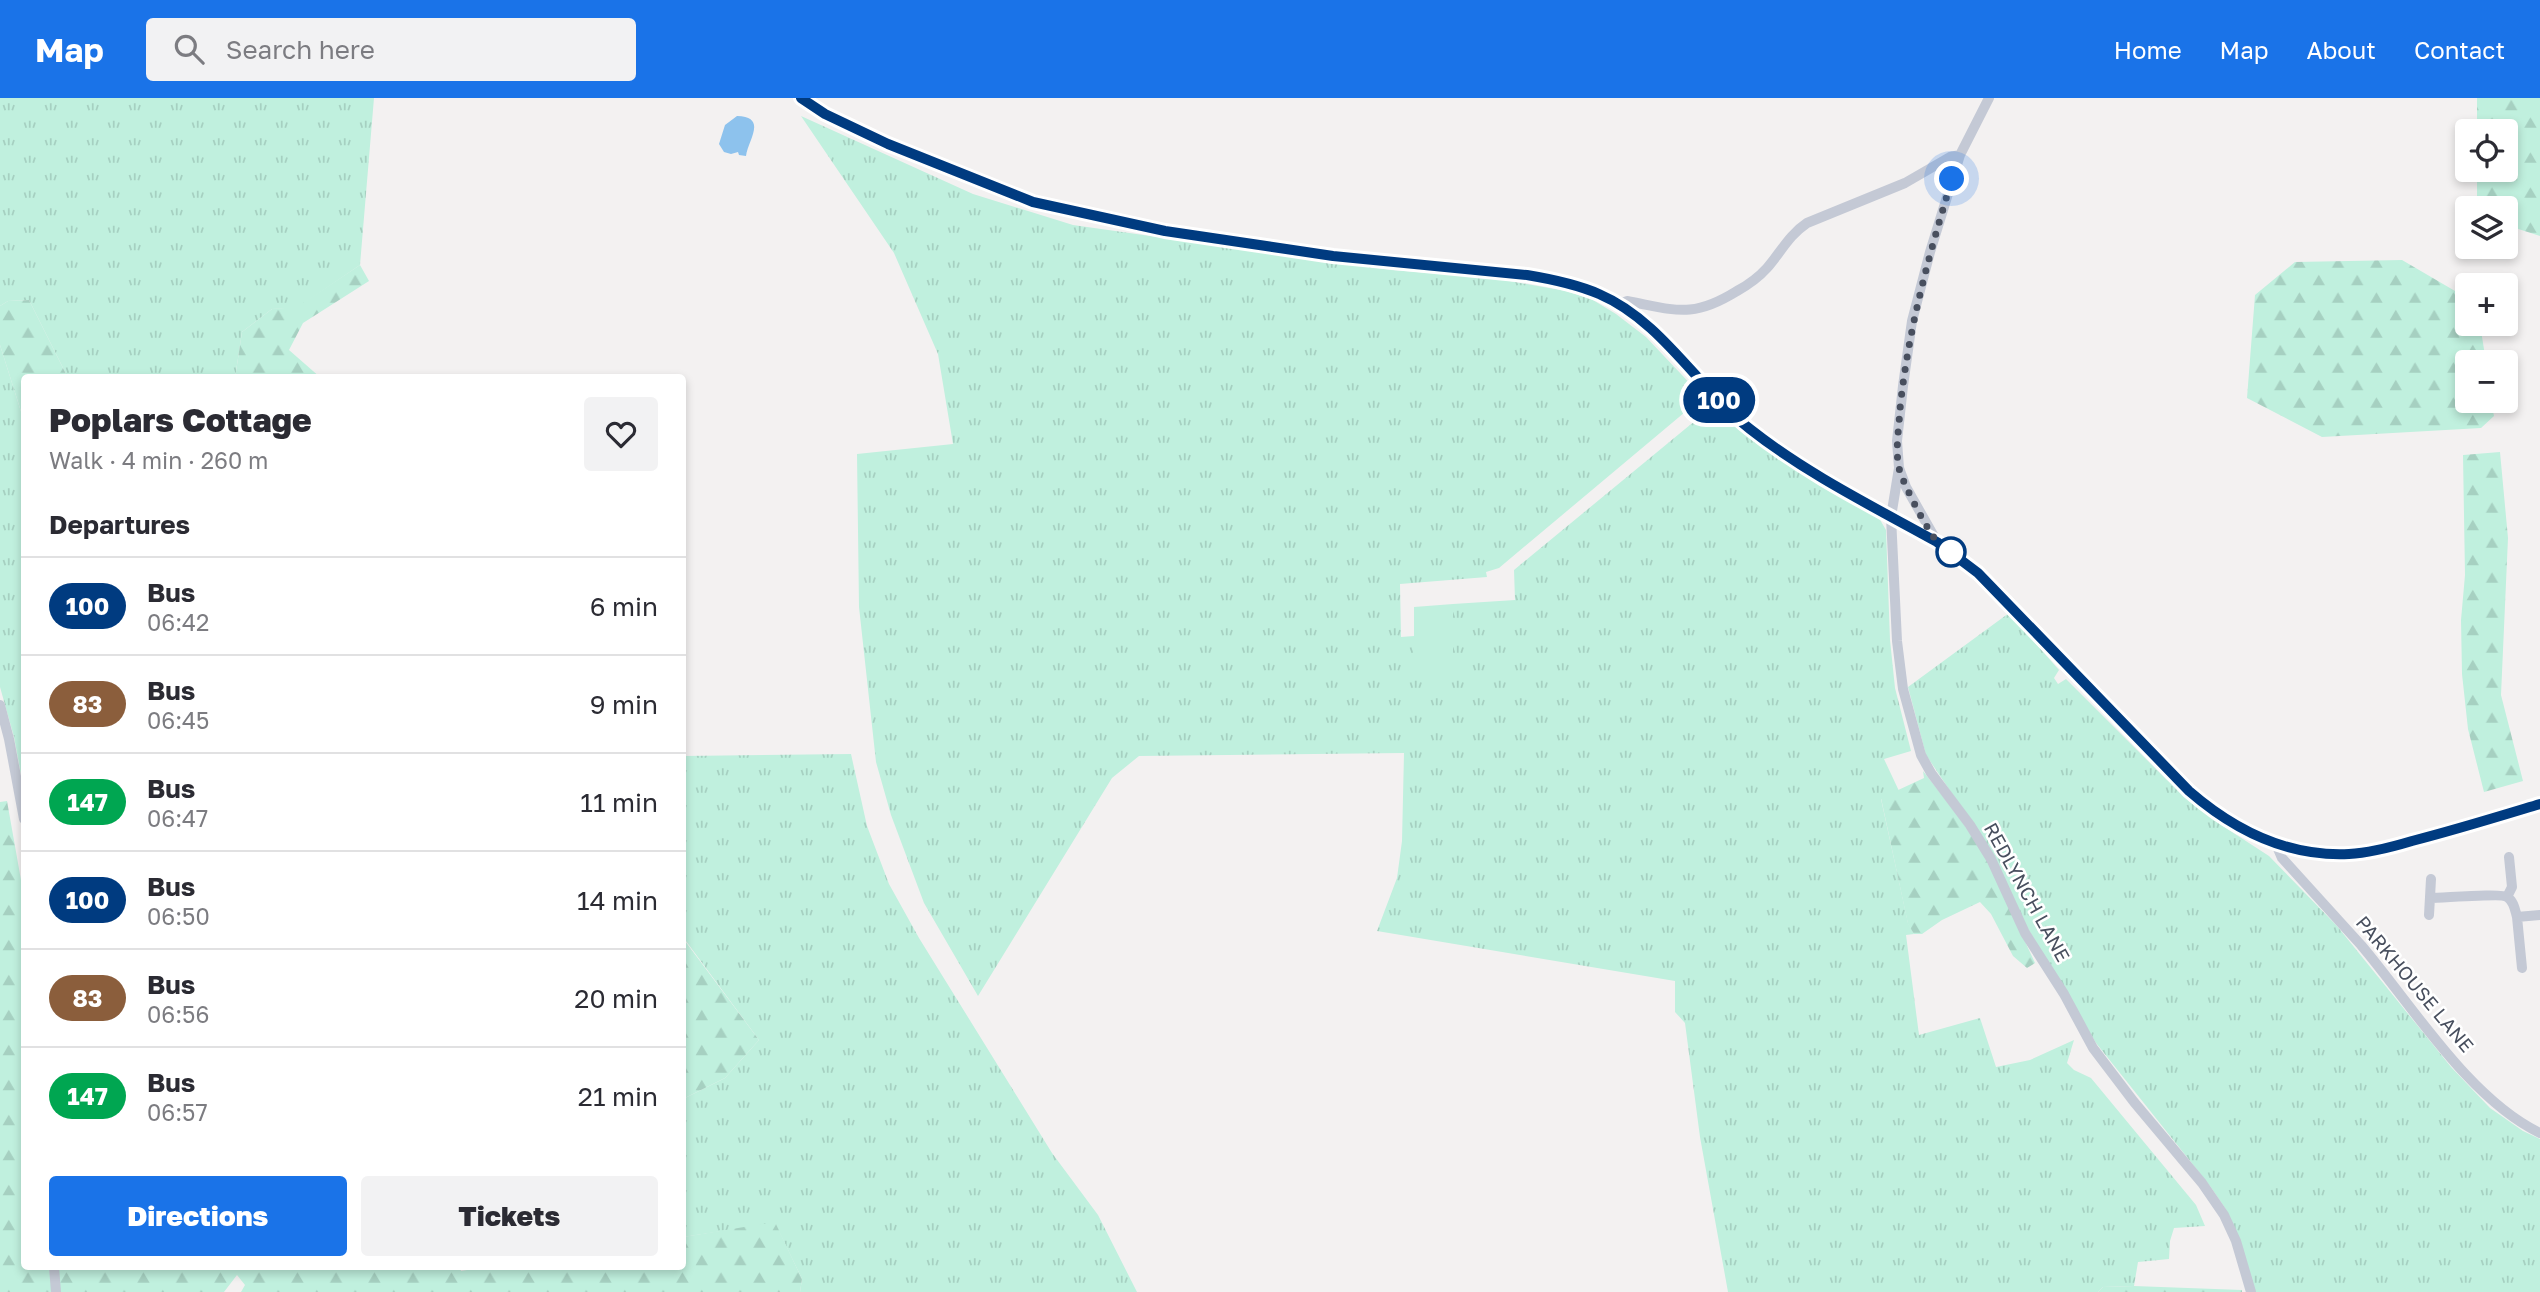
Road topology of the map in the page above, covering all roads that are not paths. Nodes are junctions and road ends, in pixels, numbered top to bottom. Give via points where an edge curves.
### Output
1 (801, 98) edge
2 (1989, 98) edge
3 (1960, 155) junction
4 (1618, 305) junction
5 (1658, 307) junction
6 (1640, 321) junction
7 (1899, 468) junction
8 (1891, 517) junction
9 (1937, 542) junction
10 (0, 705) edge
11 (21, 804) edge
12 (2540, 804) edge
13 (2276, 845) junction
14 (2509, 857) dead end
15 (2431, 879) dead end
16 (2507, 897) junction
17 (2430, 898) junction
18 (2428, 915) dead end
19 (2540, 915) edge
20 (2518, 916) junction
21 (2522, 968) dead end
22 (2540, 1133) edge
23 (54, 1270) edge
24 (56, 1292) edge
25 (2251, 1292) edge

1 - 4 street via 888,144 1033,202 1178,233 1333,256 1527,275 1582,288
2 - 3 street, REDLYNCH LANE
3 - 5 street via 1807,223 1794,232 1759,276 1718,303 1689,311
3 - 7 street, REDLYNCH LANE via 1912,321 1900,413
4 - 5 street via 1627,301
4 - 6 street
5 - 6 street
6 - 8 street via 1748,428 1809,471
7 - 8 street, REDLYNCH LANE
7 - 9 street
8 - 9 street
8 - 25 street, REDLYNCH LANE via 1900,665 1921,755 1991,859 2025,933 2093,1048 2224,1215
9 - 13 street via 1978,573 2189,791 2225,820
10 - 11 street
12 - 13 street via 2430,837 2350,854
13 - 22 street, PARKHOUSE LANE via 2282,858 2361,946 2426,1029 2490,1099
14 - 16 street via 2512,887
15 - 17 street
16 - 17 street
16 - 20 street
17 - 18 street
19 - 20 street
20 - 21 street
23 - 24 street

